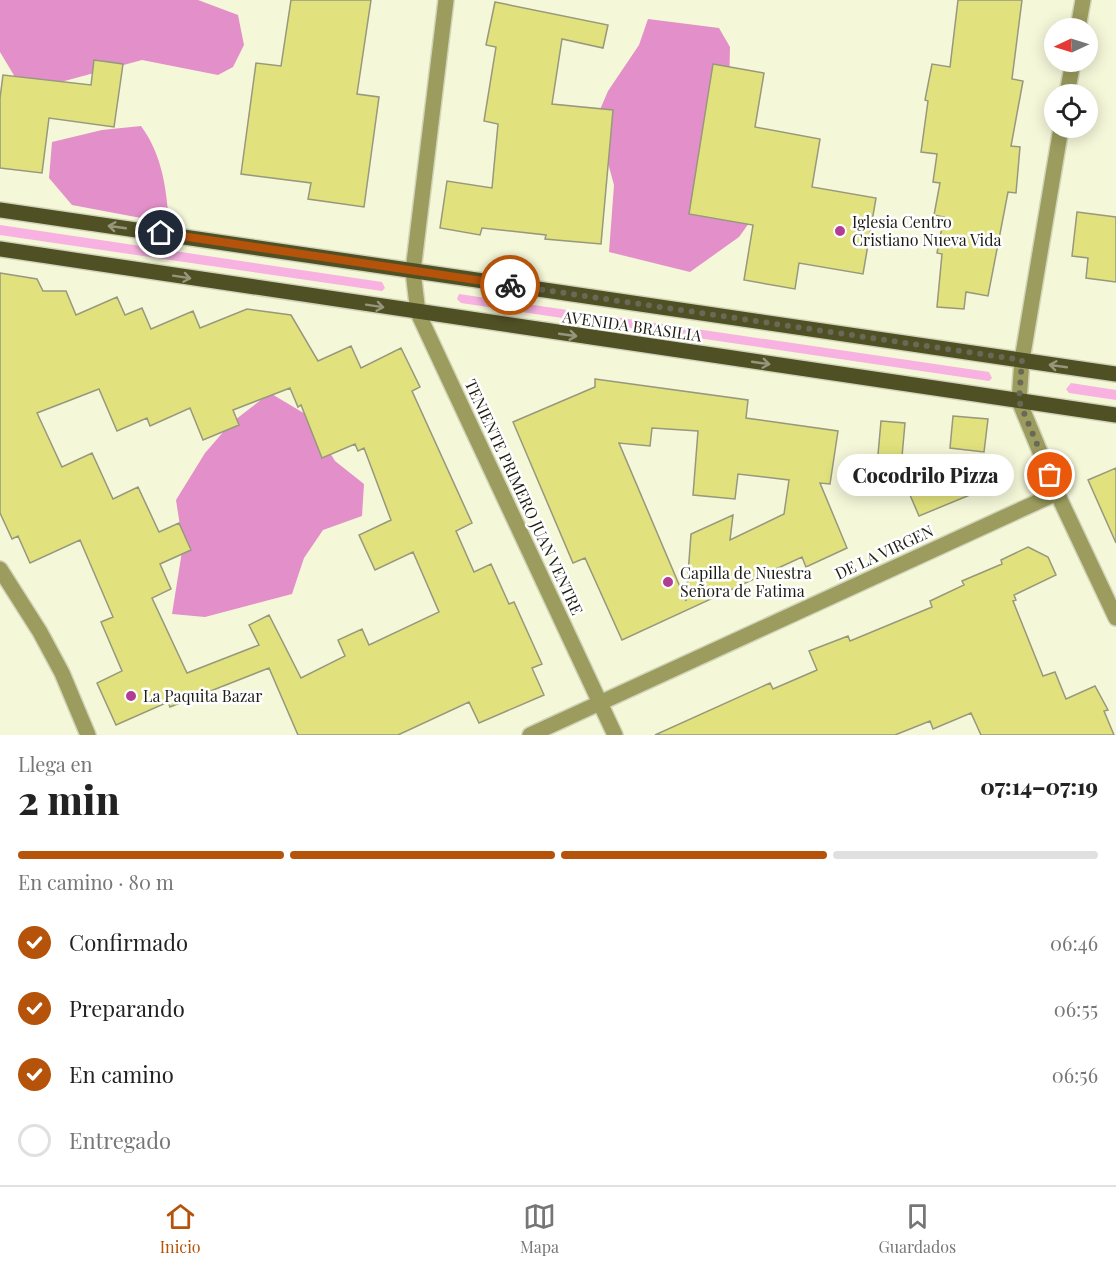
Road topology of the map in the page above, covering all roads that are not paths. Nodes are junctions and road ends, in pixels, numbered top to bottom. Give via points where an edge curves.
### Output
1 (446, 0) edge
2 (1083, 0) edge
3 (1080, 18) edge
4 (1059, 138) edge
5 (0, 210) edge
6 (0, 249) edge
7 (413, 271) junction
8 (418, 312) junction
9 (1022, 360) junction
10 (1116, 374) edge
11 (1019, 401) junction
12 (1116, 415) edge
13 (1057, 493) junction
14 (0, 569) edge
15 (7, 596) edge
16 (1116, 618) edge
17 (600, 702) junction
18 (88, 735) edge
19 (530, 735) edge
20 (615, 735) edge

1 - 7 street, TENIENTE PRIMERO JUAN VENTRE
2 - 3 street
4 - 9 street
7 -> 5 main road, AVENIDA BRASILIA
6 -> 8 main road, AVENIDA BRASILIA
7 - 8 street, TENIENTE PRIMERO JUAN VENTRE
7 - 9 main road, AVENIDA BRASILIA
8 -> 11 main road, AVENIDA BRASILIA
8 - 17 street, TENIENTE PRIMERO JUAN VENTRE
10 -> 9 main road, AVENIDA BRASILIA
9 - 11 street
11 - 12 main road, AVENIDA BRASILIA
11 - 13 street
13 - 16 street
13 - 17 street, DE LA VIRGEN
14 - 15 street
15 - 18 street via 40,632
17 - 19 street, DE LA VIRGEN
17 - 20 street, TENIENTE PRIMERO JUAN VENTRE

